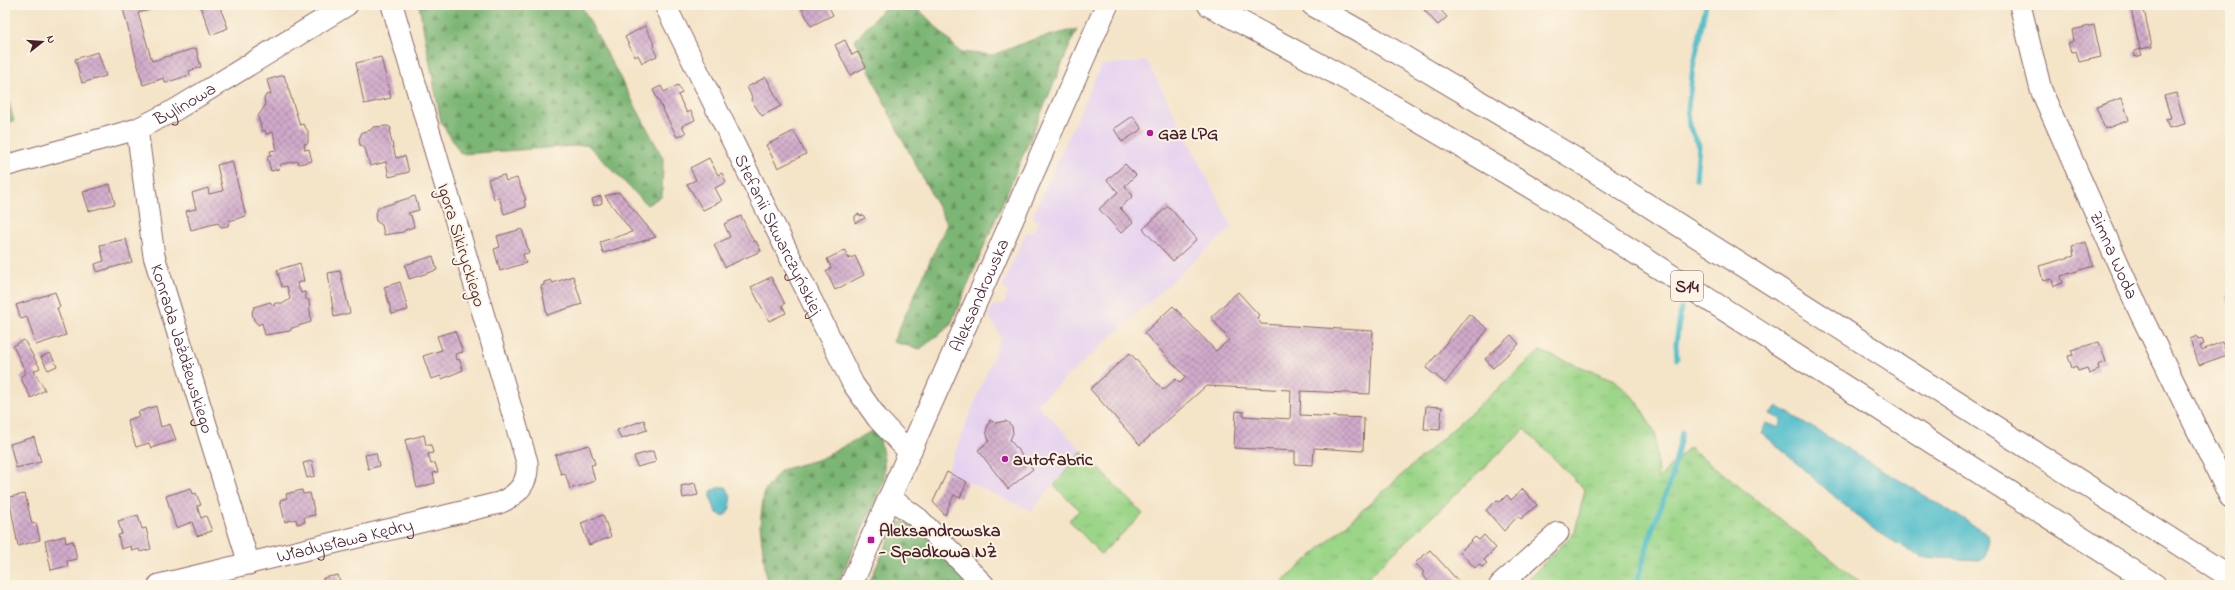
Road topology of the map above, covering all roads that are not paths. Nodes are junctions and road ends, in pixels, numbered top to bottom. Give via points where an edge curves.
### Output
1 (347, 5) edge
2 (392, 5) edge
3 (666, 5) edge
4 (1107, 5) edge
5 (1209, 5) edge
6 (1313, 5) edge
7 (2020, 5) edge
8 (137, 129) junction
9 (5, 166) edge
10 (909, 452) junction
11 (524, 485) joint
12 (889, 497) junction
13 (2230, 497) edge
14 (1558, 533) dead end
15 (249, 564) junction
16 (2230, 578) edge
17 (159, 585) edge
18 (851, 585) edge
19 (984, 585) edge
20 (1500, 585) edge
21 (2155, 585) edge

1 - 8 street, Bylinowa via 175,110
2 - 11 street, Igora Sikiryckiego via 527,462
3 - 10 street, Stefanii Skwarczyńskiej via 853,384 878,419
4 - 10 main road, Aleksandrowska
5 - 21 main road, S14 via 1354,83 1556,202
6 - 16 main road, S14 via 1574,158
7 - 13 street, Zimna Woda via 2041,90 2141,315
8 - 9 street, Bylinowa
8 - 15 street, Konrada Jażdżewskiego via 154,256
10 - 12 main road, Aleksandrowska
11 - 15 street, Władysława Kędry via 514,496 500,503
12 - 18 main road, Aleksandrowska
12 - 19 street via 918,519
14 - 20 street
15 - 17 street, Władysława Kędry

